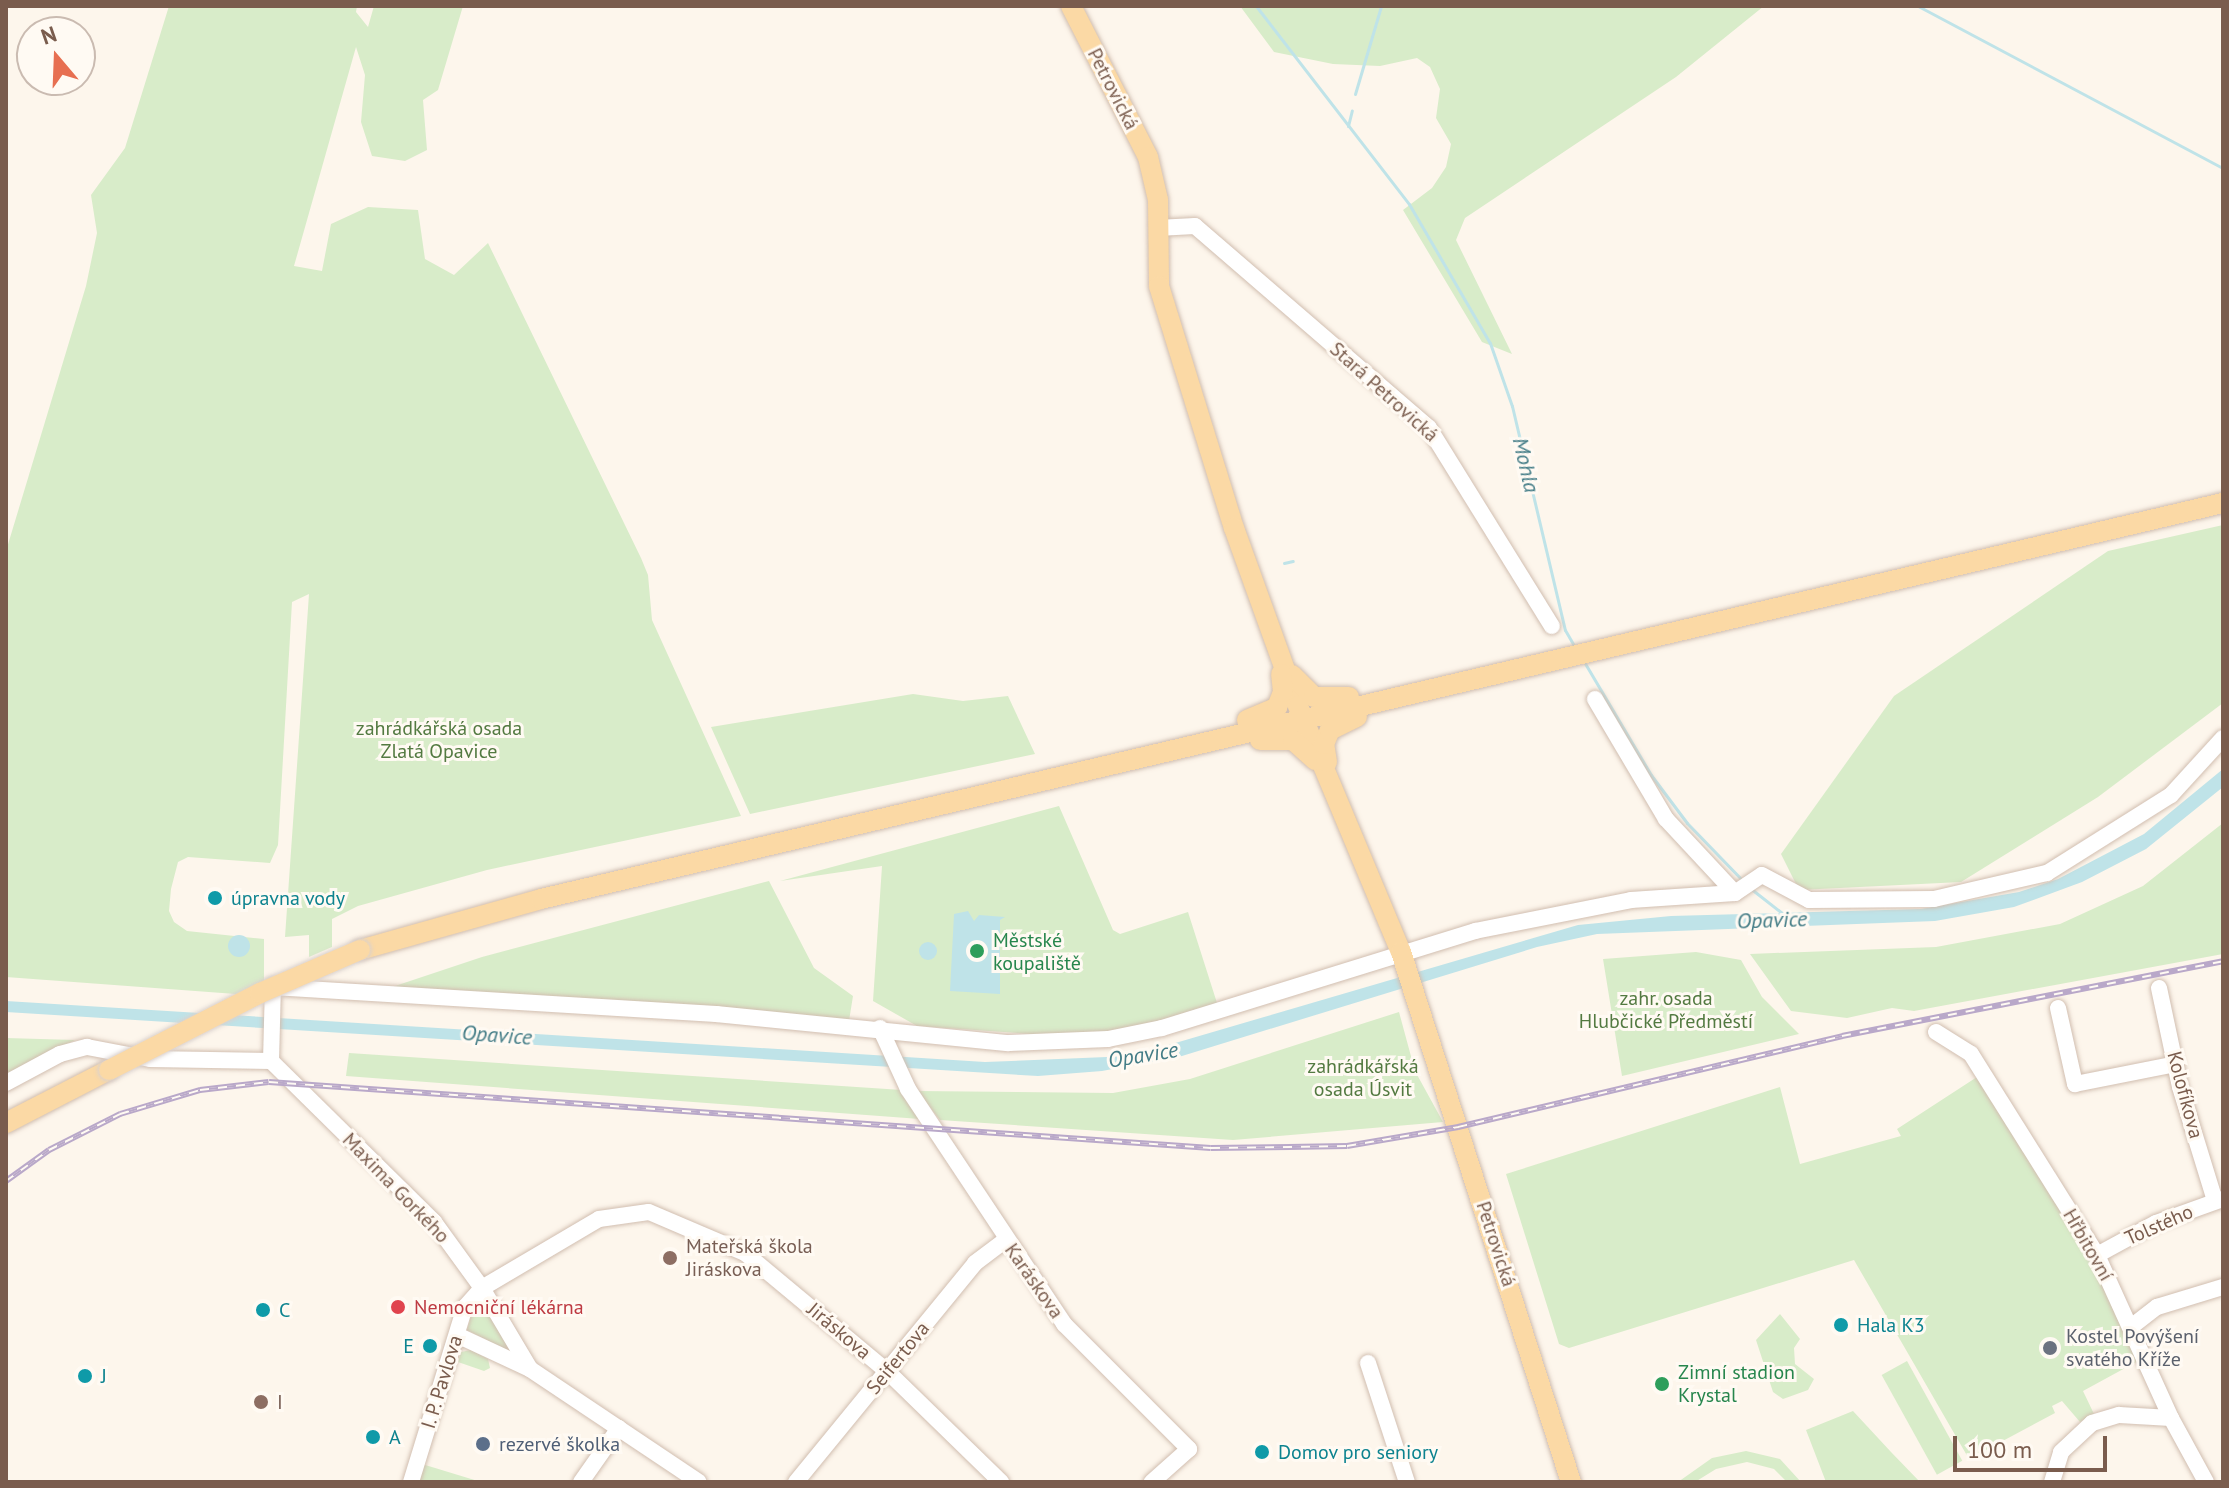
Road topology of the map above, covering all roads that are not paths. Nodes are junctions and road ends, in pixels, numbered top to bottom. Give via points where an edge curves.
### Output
1 (1071, 6) edge
2 (1157, 228) junction
3 (2223, 503) edge
4 (1552, 626) dead end
5 (1271, 637) junction
6 (1510, 671) junction
7 (1595, 699) dead end
8 (1303, 719) junction
9 (2223, 738) edge
10 (1118, 763) junction
11 (1338, 800) junction
12 (1739, 892) junction
13 (1402, 955) junction
14 (2159, 988) dead end
15 (2058, 1008) dead end
16 (1936, 1032) dead end
17 (883, 1033) junction
18 (271, 1053) junction
19 (2176, 1064) junction
20 (6, 1083) edge
21 (6, 1123) edge
22 (2219, 1200) edge
23 (1005, 1240) junction
24 (2097, 1255) junction
25 (2223, 1287) edge
26 (482, 1288) junction
27 (2131, 1327) junction
28 (457, 1335) junction
29 (1368, 1363) dead end
30 (530, 1369) junction
31 (888, 1372) junction
32 (2171, 1418) junction
33 (619, 1428) junction
34 (2223, 1480) edge
35 (411, 1482) edge
36 (581, 1482) edge
37 (699, 1482) edge
38 (796, 1482) edge
39 (1001, 1482) edge
40 (1152, 1482) edge
41 (1407, 1482) edge
42 (1571, 1482) edge
43 (2052, 1482) edge
44 (2206, 1482) edge
45 (2216, 1482) edge

1 - 2 main road, Petrovická via 1153,173
2 - 4 street, Stará Petrovická via 1195,226 1429,428
2 - 5 main road via 1159,286
3 - 6 main road
5 - 6 main road via 1298,686 1324,700 1430,678
5 - 8 main road
5 - 10 main road via 1283,687 1273,711 1190,734
6 - 8 main road
6 - 11 main road via 1335,725 1324,750
7 - 12 street via 1666,819
8 - 10 main road
8 - 11 main road
9 - 12 street via 2171,795 2047,873 1934,899 1809,900 1762,875
10 - 11 main road via 1286,737 1310,752
10 - 21 main road, bridge via 541,899 360,950 260,993
11 - 13 main road, Petrovická
12 - 13 street via 1555,912
13 - 17 street via 1162,1028 1108,1039 1009,1043
13 - 42 main road, Petrovická
14 - 19 street, Kolofíkova
15 - 19 street via 2075,1084
16 - 24 street, Hřbitovní via 1971,1054
17 - 18 street via 273,987
17 - 23 street, Karáskova via 908,1089
18 - 20 street via 150,1059 87,1047 60,1054
18 - 26 street, Maxima Gorkého via 434,1222
19 - 22 street, Kolofíkova
22 - 24 street, Tolstého via 2156,1223
23 - 31 street, Seifertova via 975,1263
23 - 40 street, Karáskova via 1064,1324 1189,1449
24 - 27 street, Hřbitovní
25 - 27 street via 2157,1307
26 - 28 street, I. P. Pavlova via 465,1307
26 - 30 street, Maxima Gorkého
26 - 31 street, Jiráskova via 599,1219 649,1212 745,1253
27 - 32 street, Hřbitovní
28 - 30 street, Maxima Gorkého
28 - 35 street, I. P. Pavlova
29 - 41 street
30 - 33 street, Maxima Gorkého
31 - 38 street, Seifertova
31 - 39 street, Jiráskova
32 - 43 street via 2119,1415 2092,1423 2061,1452
32 - 44 street, Hřbitovní
33 - 36 street
33 - 37 street, Maxima Gorkého
34 - 45 street

